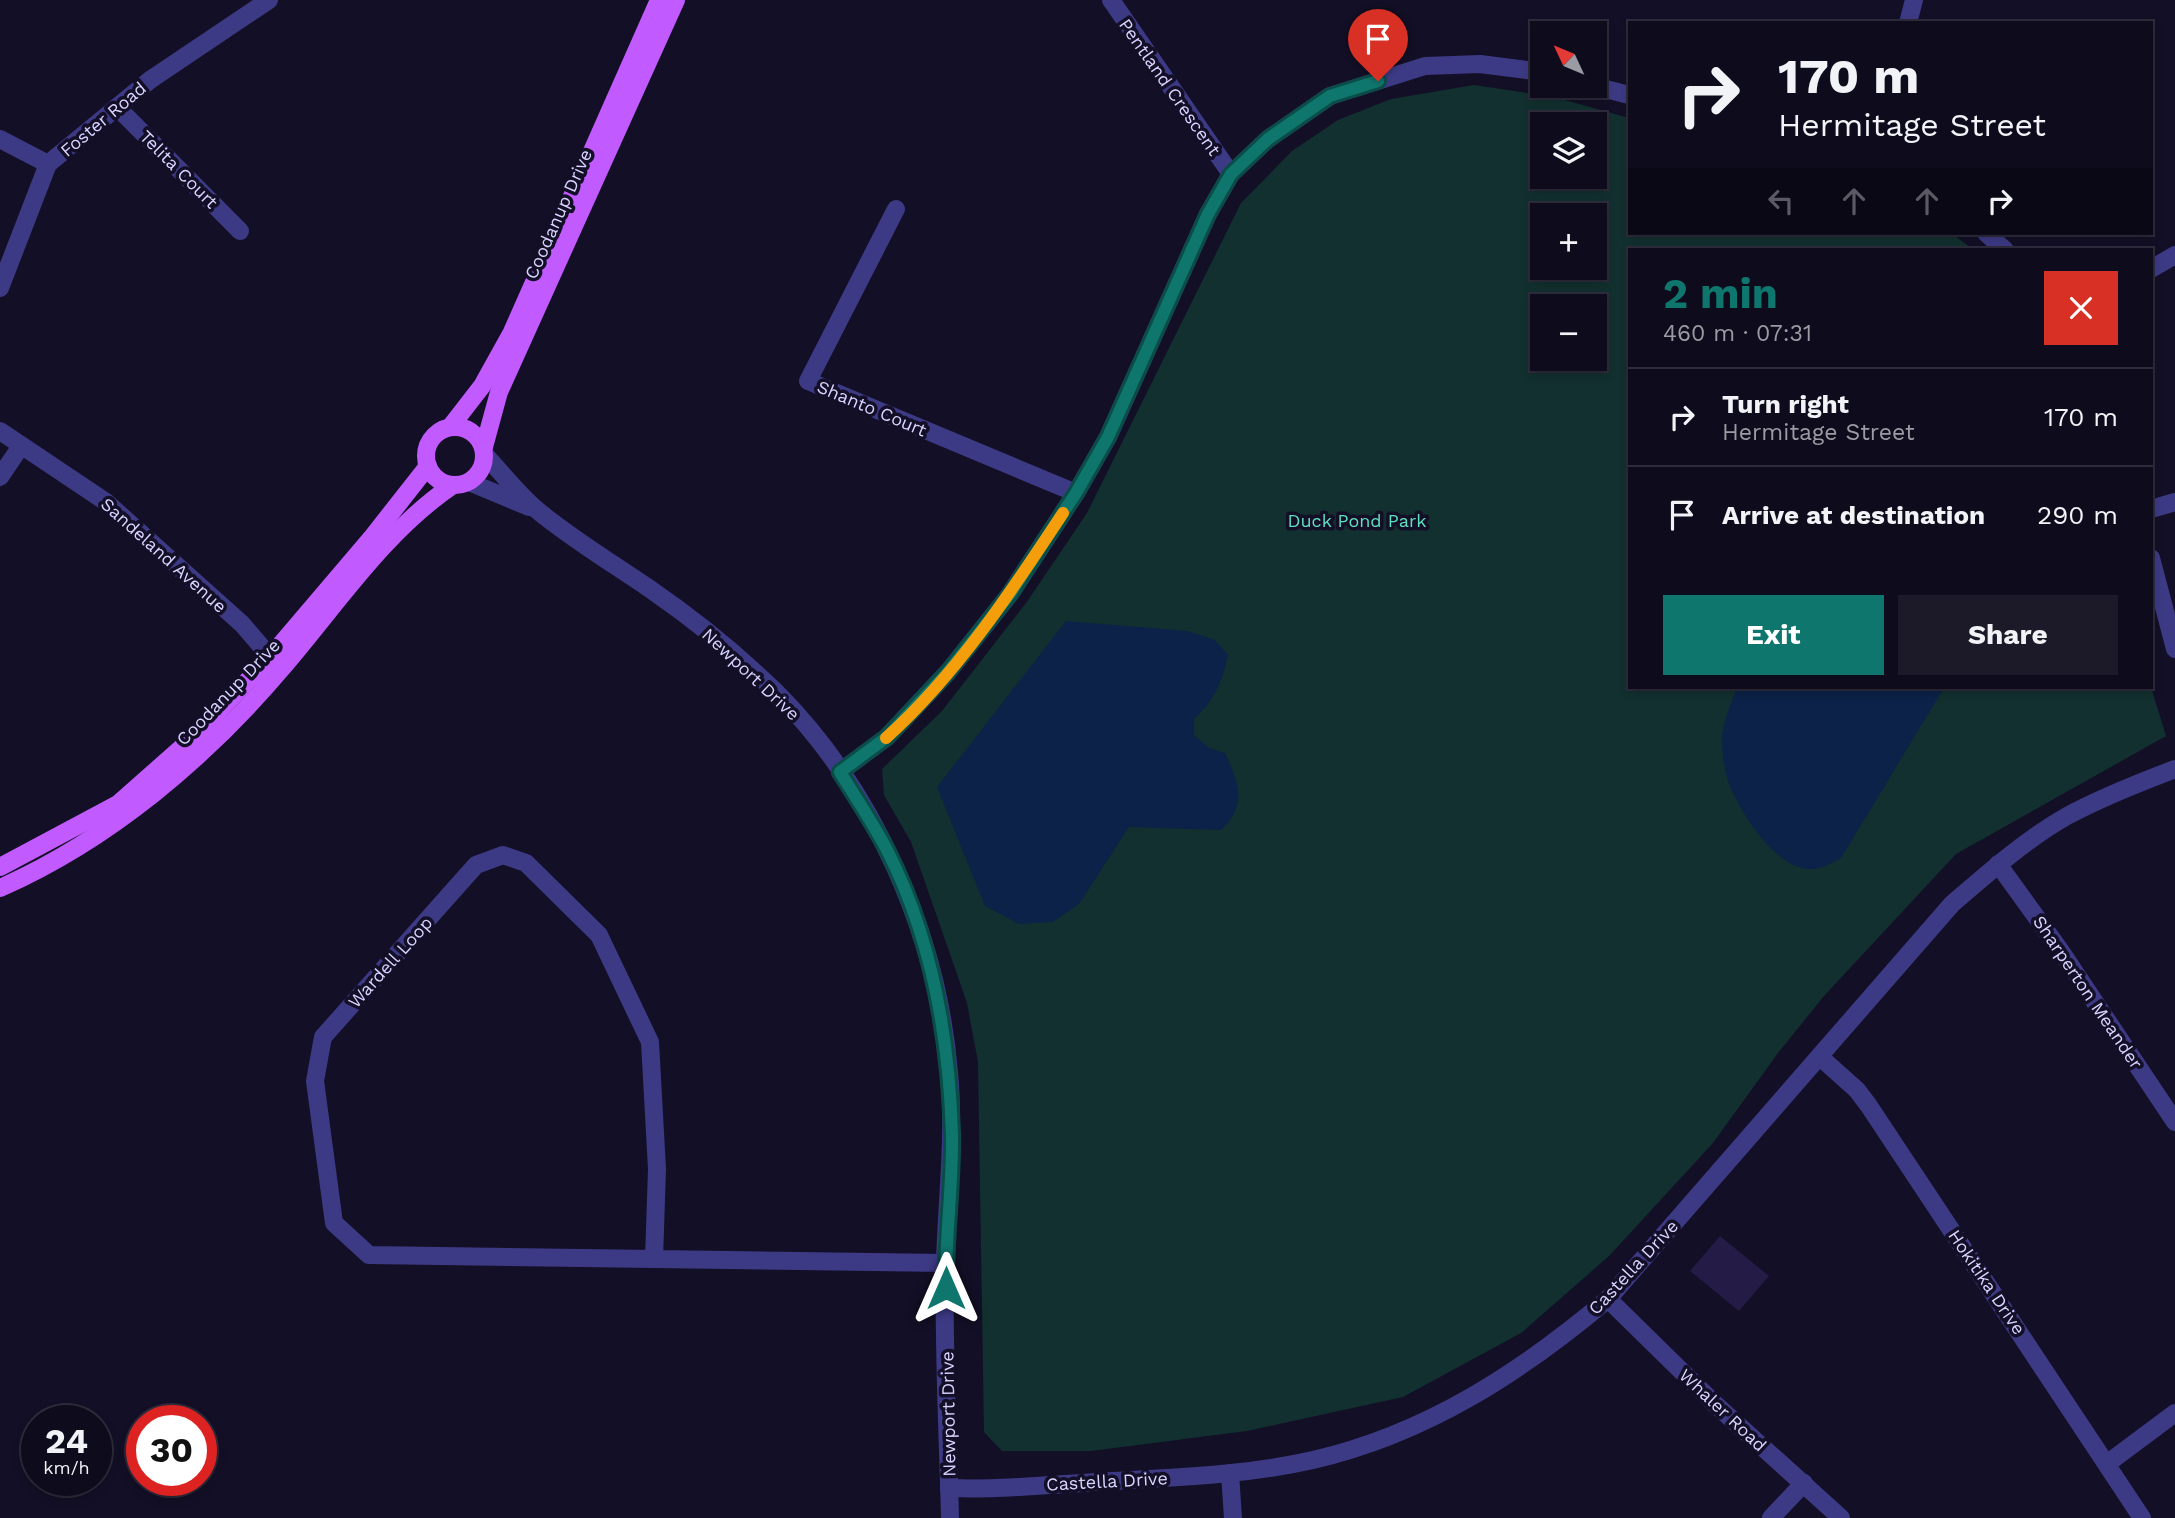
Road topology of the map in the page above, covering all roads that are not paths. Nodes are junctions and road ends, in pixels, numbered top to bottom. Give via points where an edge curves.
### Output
1 (269, 0) edge
2 (659, 0) edge
3 (676, 0) edge
4 (1111, 0) edge
5 (1914, 0) edge
6 (1909, 21) edge
7 (1530, 70) edge
8 (1607, 89) edge
9 (1628, 95) edge
10 (117, 107) junction
11 (0, 139) edge
12 (48, 164) junction
13 (1231, 174) junction
14 (896, 209) dead end
15 (240, 231) dead end
16 (1988, 235) edge
17 (2003, 248) edge
18 (2175, 255) edge
19 (2153, 268) edge
20 (0, 288) edge
21 (451, 426) junction
22 (0, 431) edge
23 (21, 446) junction
24 (484, 451) junction
25 (428, 466) junction
26 (0, 477) edge
27 (461, 484) junction
28 (1076, 493) junction
29 (2175, 502) edge
30 (2153, 508) edge
31 (535, 509) junction
32 (2153, 566) edge
33 (2175, 649) edge
34 (276, 663) junction
35 (2175, 769) edge
36 (840, 772) junction
37 (99, 823) junction
38 (1998, 864) junction
39 (0, 867) edge
40 (0, 888) edge
41 (1820, 1057) junction
42 (2175, 1122) edge
43 (654, 1259) junction
44 (945, 1263) junction
45 (1608, 1299) junction
46 (2175, 1413) edge
47 (2108, 1464) junction
48 (1230, 1473) junction
49 (1804, 1483) junction
50 (949, 1488) junction
51 (950, 1518) edge
52 (1233, 1518) edge
53 (1771, 1518) edge
54 (1841, 1518) edge
55 (2141, 1518) edge

1 - 10 street, Foster Road
2 - 21 main road, Coodanup Drive via 512,332 482,386
3 - 24 main road, Coodanup Drive via 499,392
4 - 13 street, Pentland Crescent
5 - 6 street
7 - 13 street via 1480,64 1425,66 1330,96 1268,139
8 - 9 street
10 - 12 street, Foster Road
10 - 15 street, Telita Court
11 - 12 street
12 - 20 street, Foster Road
13 - 28 street via 1208,214 1108,437
14 - 28 street, Shanto Court via 808,381
16 - 17 street
18 - 19 street
21 - 24 main road via 475,433
21 - 25 main road via 430,441
22 - 23 street, Sandeland Avenue
23 - 26 street
23 - 34 street, Sandeland Avenue via 106,502 242,624
24 - 27 main road via 481,471
24 - 31 street, Newport Drive
25 - 27 main road via 438,480
25 - 34 main road, Coodanup Drive
27 - 31 street, Newport Drive
27 - 34 main road, Coodanup Drive via 422,506 397,530
28 - 36 street via 1010,594 948,672 887,737
29 - 30 street
31 - 36 street, Newport Drive via 730,649 799,717
32 - 33 street
34 - 37 main road, Coodanup Drive via 196,758
35 - 38 street, Castella Drive via 2066,817
36 - 44 street, Newport Drive via 898,874 921,932 941,1008 952,1137
37 - 39 main road, Coodanup Drive
37 - 40 main road, Coodanup Drive via 56,860
38 - 41 street, Castella Drive via 1952,904
38 - 42 street, Sharperton Meander
41 - 45 street, Castella Drive
41 - 47 street, Hokitika Drive via 1869,1106
43 - 43 street, Wardell Loop via 369,1255 334,1223 315,1081 323,1037 476,865 503,855 526,863 599,935 650,1042 657,1168
43 - 44 street, Wardell Loop
44 - 50 street, Newport Drive
45 - 48 street, Castella Drive via 1513,1373 1419,1424 1314,1460
45 - 49 street, Whaler Road
46 - 47 street
47 - 55 street, Hokitika Drive
48 - 50 street, Castella Drive
48 - 52 street
49 - 53 street
49 - 54 street, Whaler Road
50 - 51 street, Newport Drive

